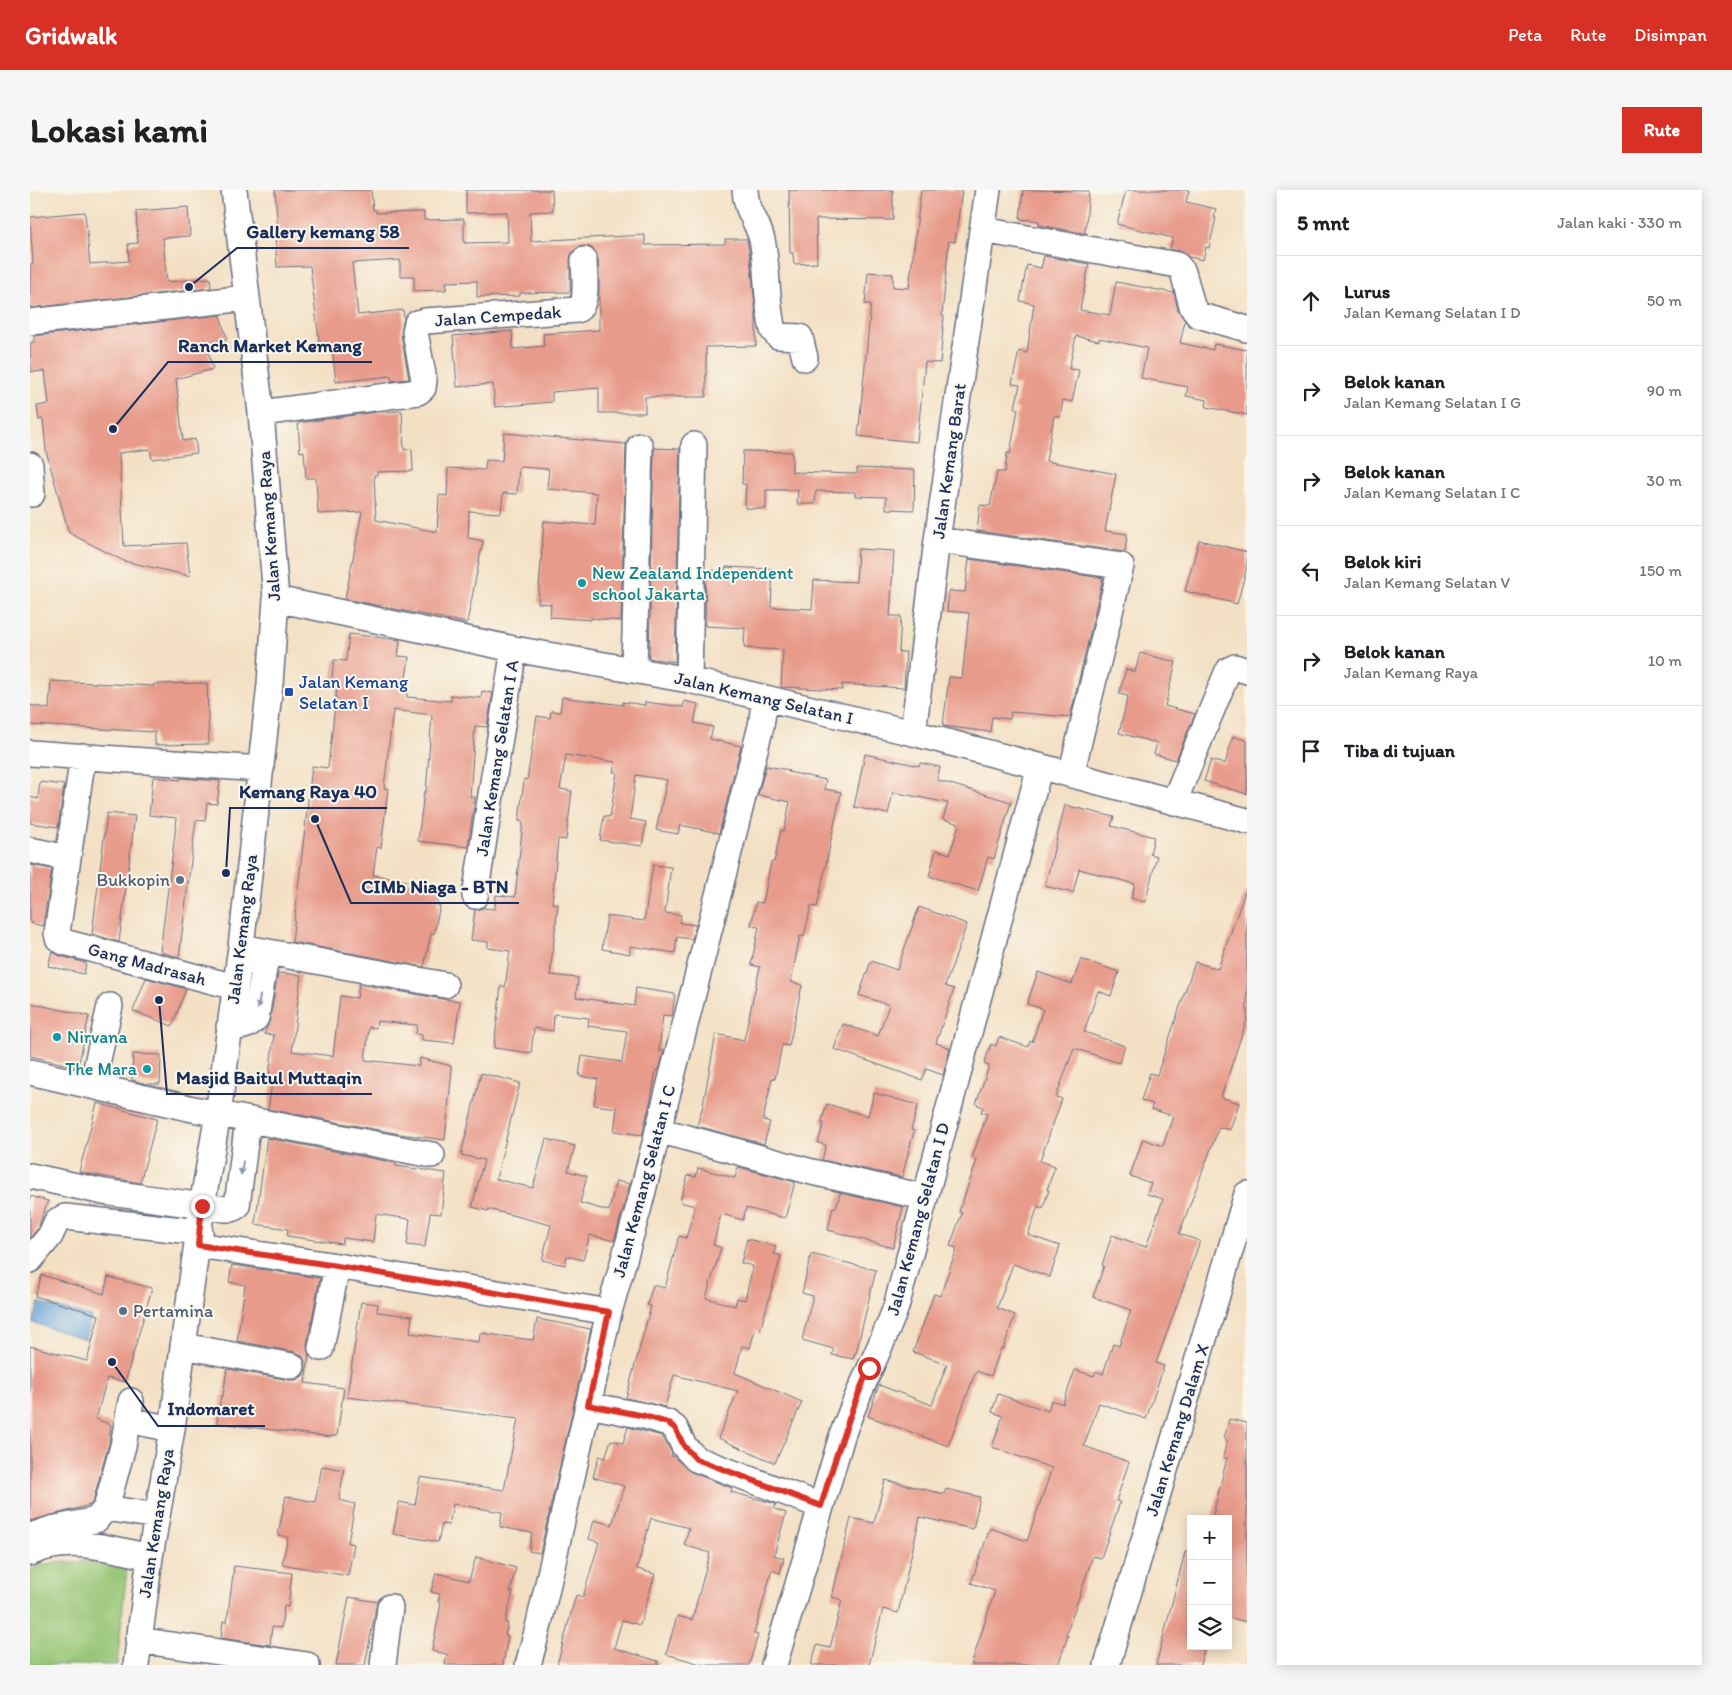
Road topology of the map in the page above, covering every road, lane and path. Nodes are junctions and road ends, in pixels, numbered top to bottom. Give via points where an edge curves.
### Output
1 (234, 190) edge
2 (745, 190) edge
3 (988, 190) edge
4 (983, 230) junction
5 (584, 260) dead end
6 (248, 298) junction
7 (30, 322) edge
8 (1247, 329) edge
9 (805, 358) dead end
10 (262, 413) junction
11 (640, 446) dead end
12 (694, 446) dead end
13 (30, 465) edge
14 (32, 494) dead end
15 (937, 540) junction
16 (276, 598) junction
17 (514, 649) junction
18 (634, 669) junction
19 (1247, 671) edge
20 (689, 680) junction
21 (765, 698) junction
22 (913, 734) junction
23 (30, 753) edge
24 (83, 756) junction
25 (1040, 766) junction
26 (260, 769) junction
27 (1071, 775) junction
28 (1174, 802) junction
29 (1247, 821) edge
30 (30, 850) edge
31 (67, 858) junction
32 (475, 896) dead end
33 (240, 954) junction
34 (265, 963) junction
35 (307, 973) dead end
36 (445, 985) dead end
37 (235, 987) junction
38 (110, 1006) dead end
39 (229, 1026) junction
40 (30, 1072) edge
41 (92, 1086) junction
42 (218, 1114) junction
43 (248, 1120) junction
44 (658, 1130) junction
45 (432, 1155) dead end
46 (30, 1176) edge
47 (1247, 1194) edge
48 (924, 1197) junction
49 (202, 1206) junction
50 (199, 1239) junction
51 (30, 1260) edge
52 (337, 1266) junction
53 (609, 1312) junction
54 (183, 1346) junction
55 (321, 1348) dead end
56 (292, 1366) dead end
57 (588, 1405) junction
58 (172, 1428) junction
59 (821, 1506) junction
60 (106, 1508) junction
61 (157, 1516) junction
62 (30, 1536) edge
63 (30, 1553) edge
64 (150, 1557) junction
65 (390, 1607) dead end
66 (138, 1640) junction
67 (136, 1665) edge
68 (307, 1665) edge
69 (383, 1665) edge
70 (528, 1665) edge
71 (774, 1665) edge
72 (1106, 1665) edge

1 - 6 street, Jalan Kemang Raya
2 - 9 street via 748,207 764,244 773,330 778,336 800,337
3 - 4 street, Jalan Kemang Barat
4 - 8 street via 1177,265 1198,315
4 - 15 street, Jalan Kemang Barat
5 - 10 street, Jalan Cempedak via 584,304 577,310 417,323 415,332 424,380 418,392
6 - 7 street
6 - 10 street, Jalan Kemang Raya
10 - 16 street, Jalan Kemang Raya
11 - 18 street
12 - 20 street
13 - 14 street
15 - 22 street, Jalan Kemang Barat
15 - 27 street via 1121,566
16 - 17 street, Jalan Kemang Selatan I
16 - 26 street, Jalan Kemang Raya
17 - 18 street, Jalan Kemang Selatan I
17 - 32 street, Jalan Kemang Selatan I A
18 - 20 street, Jalan Kemang Selatan I
19 - 28 street via 1235,667 1227,673
20 - 21 street, Jalan Kemang Selatan I
21 - 22 street, Jalan Kemang Selatan I
21 - 44 street, Jalan Kemang Selatan I C via 761,726
22 - 25 street, Jalan Kemang Selatan I
23 - 24 street
24 - 26 street
24 - 31 street
25 - 27 street, Jalan Kemang Selatan I
25 - 48 street, Jalan Kemang Selatan I D
26 - 33 street, Jalan Kemang Raya
27 - 28 street, Jalan Kemang Selatan I
28 - 29 street, Jalan Kemang Selatan I
30 - 31 street
31 - 37 street, Gang Madrasah via 57,933 60,940
33 - 34 street
33 - 36 street
33 - 37 street, Jalan Kemang Raya
34 - 35 street
34 -> 39 street via 256,1018 242,1027
37 - 39 street, Jalan Kemang Raya
38 - 41 street
39 - 42 street, Jalan Kemang Raya
40 - 41 street
41 - 42 street
42 - 43 street
42 - 49 street, Jalan Kemang Raya
43 - 45 street
43 -> 49 street via 237,1206 232,1209
44 - 48 street via 812,1172
44 - 53 street, Jalan Kemang Selatan I C
46 - 49 street via 95,1191
47 - 72 street, Jalan Kemang Dalam X
48 - 59 street, Jalan Kemang Selatan I D via 896,1307 851,1409
49 - 50 street, Jalan Kemang Raya
50 - 51 street via 65,1217 57,1222
50 - 52 street
50 - 54 street, Jalan Kemang Raya
52 - 53 street
52 - 55 street
53 - 57 street, Jalan Kemang Selatan I C
54 - 56 street
54 - 58 street, Jalan Kemang Raya
57 - 59 street via 668,1423 696,1459
57 - 70 street, Jalan Kemang Selatan I C
58 - 60 street via 129,1410
58 - 61 street, Jalan Kemang Raya
59 - 71 street, Jalan Kemang Selatan I D
60 - 61 street
60 - 62 street via 96,1520
61 - 64 street, Jalan Kemang Raya
63 - 64 street via 54,1546 79,1544
64 - 66 street, Jalan Kemang Raya
65 - 69 street
66 - 67 street, Jalan Kemang Raya
66 - 68 street

